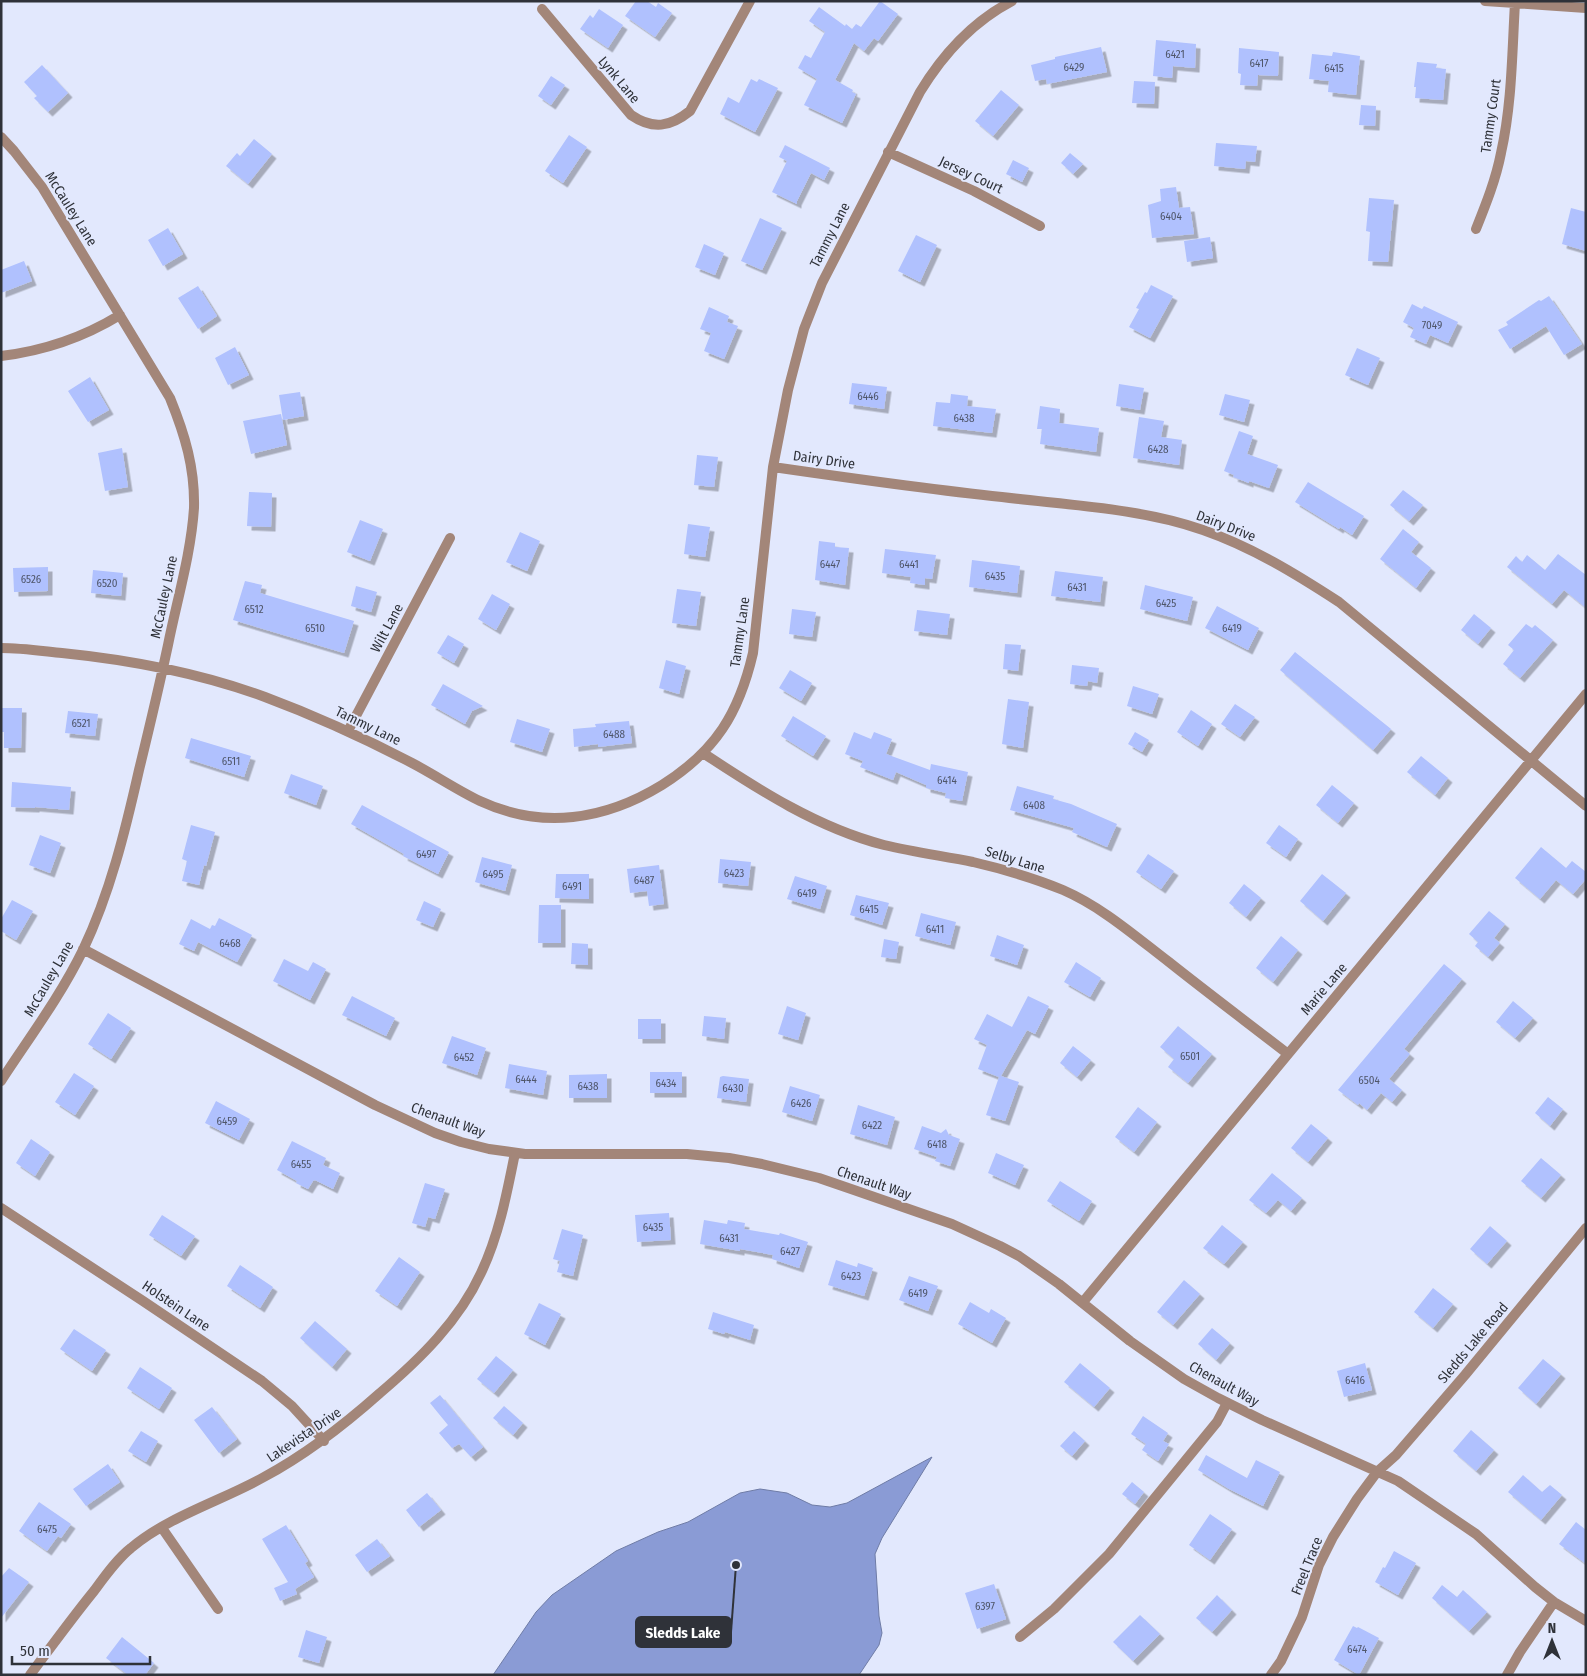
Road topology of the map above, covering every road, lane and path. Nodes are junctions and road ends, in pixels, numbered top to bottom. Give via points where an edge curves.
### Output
1 (750, 1) edge
2 (1012, 1) edge
3 (1485, 1) edge
4 (1515, 3) junction
5 (1586, 8) edge
6 (542, 9) dead end
7 (1, 138) edge
8 (888, 152) junction
9 (1040, 226) dead end
10 (1476, 229) dead end
11 (120, 314) junction
12 (1, 356) edge
13 (773, 468) junction
14 (450, 538) dead end
15 (1, 648) edge
16 (163, 667) junction
17 (1586, 694) edge
18 (348, 731) junction
19 (703, 753) junction
20 (1531, 761) junction
21 (1586, 806) edge
22 (83, 949) junction
23 (1288, 1054) junction
24 (1, 1081) edge
25 (515, 1153) junction
26 (1, 1208) edge
27 (1586, 1228) edge
28 (1083, 1302) junction
29 (1227, 1403) junction
30 (324, 1441) junction
31 (1377, 1472) junction
32 (162, 1528) junction
33 (1554, 1602) junction
34 (218, 1609) dead end
35 (1586, 1621) edge
36 (1020, 1636) dead end
37 (30, 1675) edge
38 (1270, 1675) edge
39 (1507, 1675) edge

1 - 6 street, Lynk Lane via 690,111 666,124 653,125 631,115
2 - 8 street, Tammy Lane via 954,44 934,69
3 - 4 street
4 - 5 street
4 - 10 street, Tammy Court via 1508,108 1501,152 1490,195
7 - 11 street, McCauley Lane via 42,187
8 - 9 street, Jersey Court via 974,191
8 - 13 street, Tammy Lane via 822,283 804,329
11 - 12 street via 83,334 50,346
11 - 16 street, McCauley Lane via 170,398 184,433 193,476 194,508 190,539
13 - 19 street, Tammy Lane via 746,681 736,708 721,733
13 - 20 street, Dairy Drive via 1089,507 1154,517 1202,530 1248,548 1302,577 1339,602
14 - 18 street, Wilt Lane
15 - 16 street, Tammy Lane
16 - 18 street, Tammy Lane via 262,696
16 - 22 street, McCauley Lane via 121,848
17 - 20 street, Marie Lane
18 - 19 street, Tammy Lane via 480,801 510,813 542,818 569,818 623,804 675,777
19 - 23 street, Selby Lane via 753,786 846,833 884,845 973,862 1029,878 1090,904 1121,924
20 - 21 street, Dairy Drive
20 - 23 street, Marie Lane
22 - 24 street, McCauley Lane via 46,1016
22 - 25 street, Chenault Way via 375,1105 461,1142
23 - 28 street, Marie Lane
25 - 28 street, Chenault Way via 687,1154 729,1158 819,1178 952,1224 1000,1246
25 - 30 street, Lakevista Drive via 495,1237 482,1272 465,1303 444,1331 403,1374
26 - 30 street, Holstein Lane via 262,1381 292,1406
27 - 31 street, Sledds Lake Road via 1465,1376
28 - 29 street, Chenault Way via 1184,1379
29 - 31 street, Chenault Way
29 - 36 street via 1217,1422 1108,1554 1054,1609
30 - 32 street, Lakevista Drive via 264,1478
31 - 33 street, Chenault Way via 1398,1482 1476,1534
31 - 38 street, Freel Trace via 1333,1537 1294,1635
32 - 34 street
32 - 37 street, Lakevista Drive via 130,1548
33 - 35 street, Chenault Way
33 - 39 street

